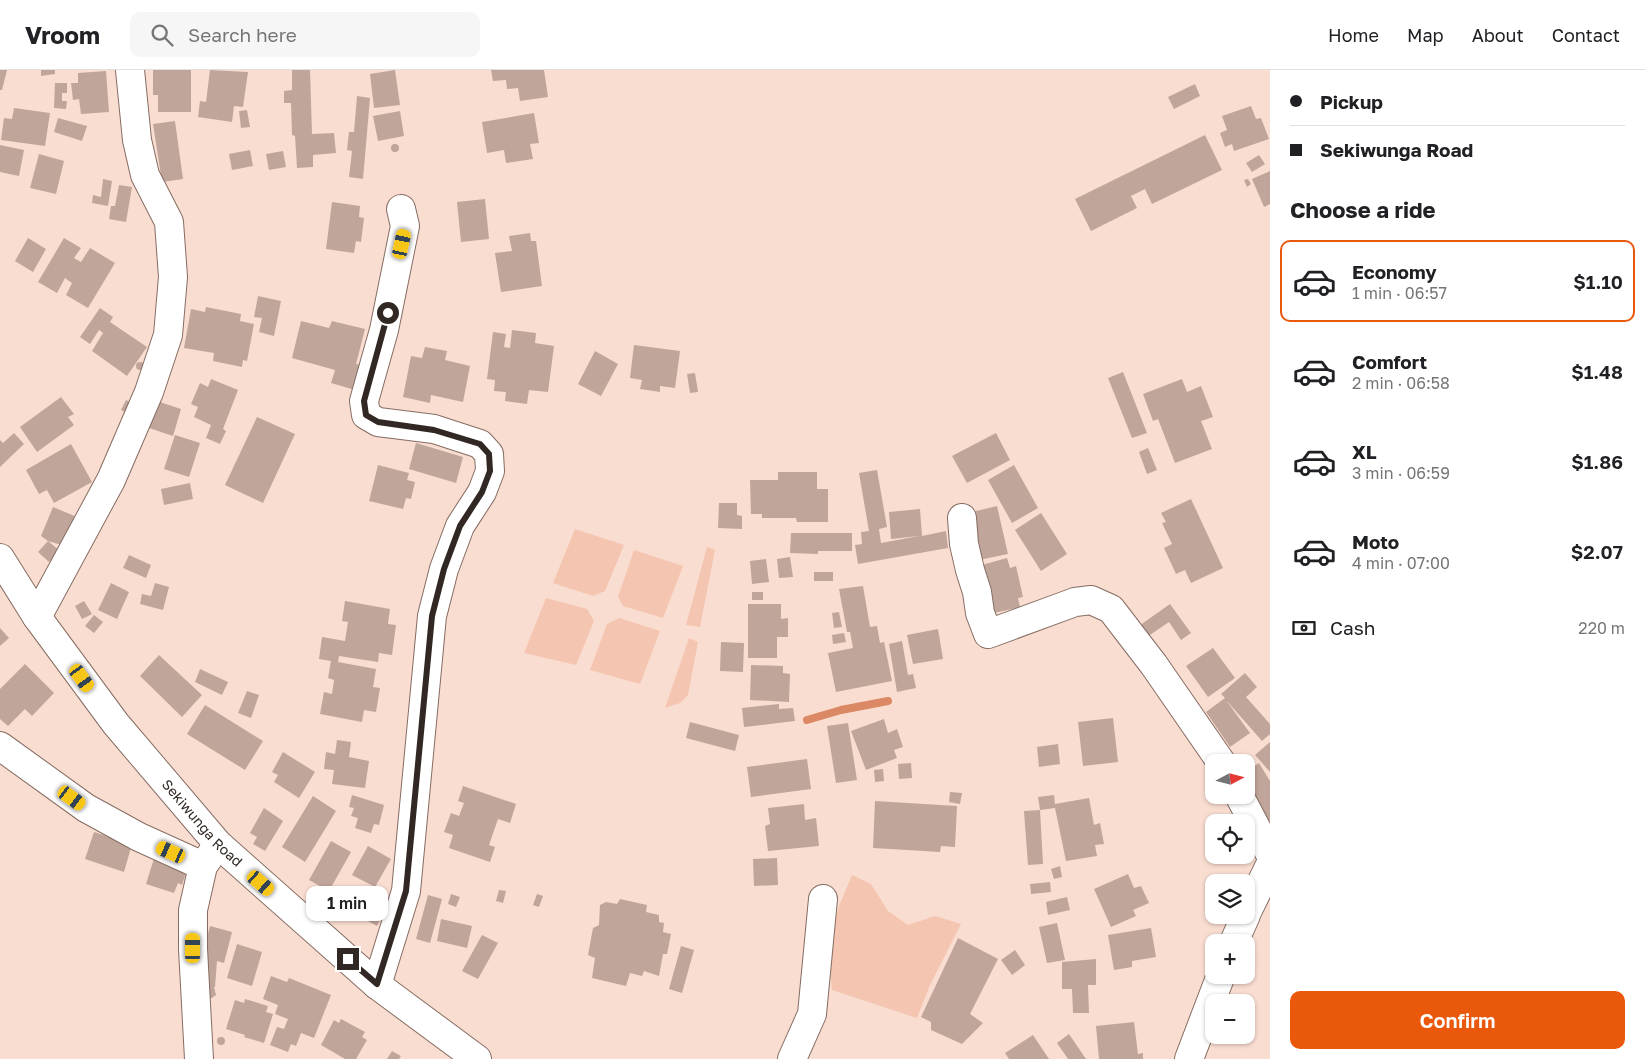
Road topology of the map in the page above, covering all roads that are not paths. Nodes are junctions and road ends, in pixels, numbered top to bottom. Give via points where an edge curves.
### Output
1 (130, 70) edge
2 (401, 209) dead end
3 (962, 518) dead end
4 (0, 558) edge
5 (37, 617) junction
6 (0, 746) edge
7 (1215, 754) edge
8 (1244, 804) edge
9 (1270, 854) edge
10 (210, 855) junction
11 (1270, 865) edge
12 (1255, 896) edge
13 (823, 899) dead end
14 (377, 984) junction
15 (1218, 984) edge
16 (199, 1059) edge
17 (477, 1059) edge
18 (792, 1059) edge
19 (1189, 1059) edge

1 - 5 street via 137,140 145,175 169,222 173,277 168,335 149,392 111,480
2 - 14 street via 406,226 384,330 364,401 366,415 378,422 434,430 480,444 489,454 490,471 482,492 460,526 444,569 432,616 406,891
3 - 7 street via 964,544 988,634 1075,602 1092,600 1111,609
4 - 5 street, Sekiwunga Road
5 - 10 street, Sekiwunga Road
6 - 10 street via 86,808 139,837
8 - 9 street
10 - 14 street, Sekiwunga Road
10 - 16 street via 193,910
11 - 12 street
13 - 18 street via 812,1014
14 - 17 street, Sekiwunga Road
15 - 19 street

